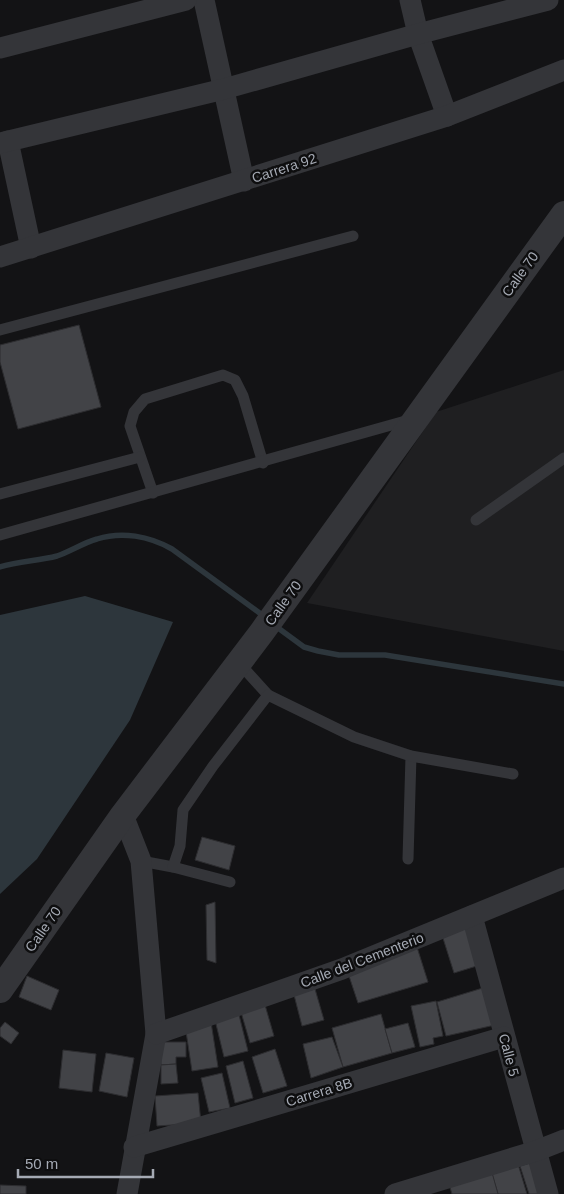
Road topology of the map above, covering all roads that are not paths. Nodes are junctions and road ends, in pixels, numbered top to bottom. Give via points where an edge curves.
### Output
1 (186, 0) edge
2 (204, 0) edge
3 (410, 0) edge
4 (548, 0) edge
5 (418, 34) junction
6 (0, 48) edge
7 (564, 70) edge
8 (224, 89) junction
9 (447, 116) junction
10 (4, 142) edge
11 (244, 181) junction
12 (564, 214) edge
13 (353, 236) dead end
14 (31, 248) junction
15 (0, 257) edge
16 (0, 330) edge
17 (415, 419) junction
18 (140, 457) junction
19 (564, 458) edge
20 (263, 462) junction
21 (153, 493) junction
22 (0, 494) edge
23 (476, 520) dead end
24 (0, 536) edge
25 (239, 663) junction
26 (268, 695) junction
27 (411, 756) junction
28 (513, 774) dead end
29 (123, 815) junction
30 (408, 859) dead end
31 (141, 861) junction
32 (173, 867) junction
33 (564, 878) edge
34 (230, 882) dead end
35 (472, 916) junction
36 (0, 990) edge
37 (156, 1034) junction
38 (504, 1037) junction
39 (564, 1140) edge
40 (134, 1147) junction
41 (536, 1151) junction
42 (127, 1194) edge
43 (395, 1194) edge
44 (548, 1194) edge

1 - 6 street
2 - 8 street
3 - 5 street
4 - 5 street
5 - 8 street
5 - 9 street
7 - 9 street, Carrera 92
8 - 10 street
8 - 11 street
9 - 11 street, Carrera 92
10 - 14 street
11 - 14 street, Carrera 92
12 - 17 street, Calle 70
13 - 16 lane
14 - 15 street, Carrera 92
17 - 20 lane
17 - 25 street, Calle 70
18 - 20 lane via 130,426 134,412 145,399 223,375 235,380 243,396
18 - 21 lane
18 - 22 lane
19 - 23 lane
20 - 21 lane
21 - 24 lane
25 - 26 lane
25 - 29 street, Calle 70
26 - 27 lane via 354,737
26 - 32 lane via 183,810 180,846
27 - 28 lane
27 - 30 lane
29 - 31 street
29 - 36 street, Calle 70
31 - 32 lane
31 - 37 street
32 - 34 lane
33 - 35 street, Calle del Cementerio
35 - 37 street, Calle del Cementerio via 342,969
35 - 38 street, Calle 5
37 - 40 street
38 - 40 street, Carrera 8B
38 - 41 street, Calle 5
39 - 41 street
40 - 42 street
41 - 43 street
41 - 44 street, Calle 5

